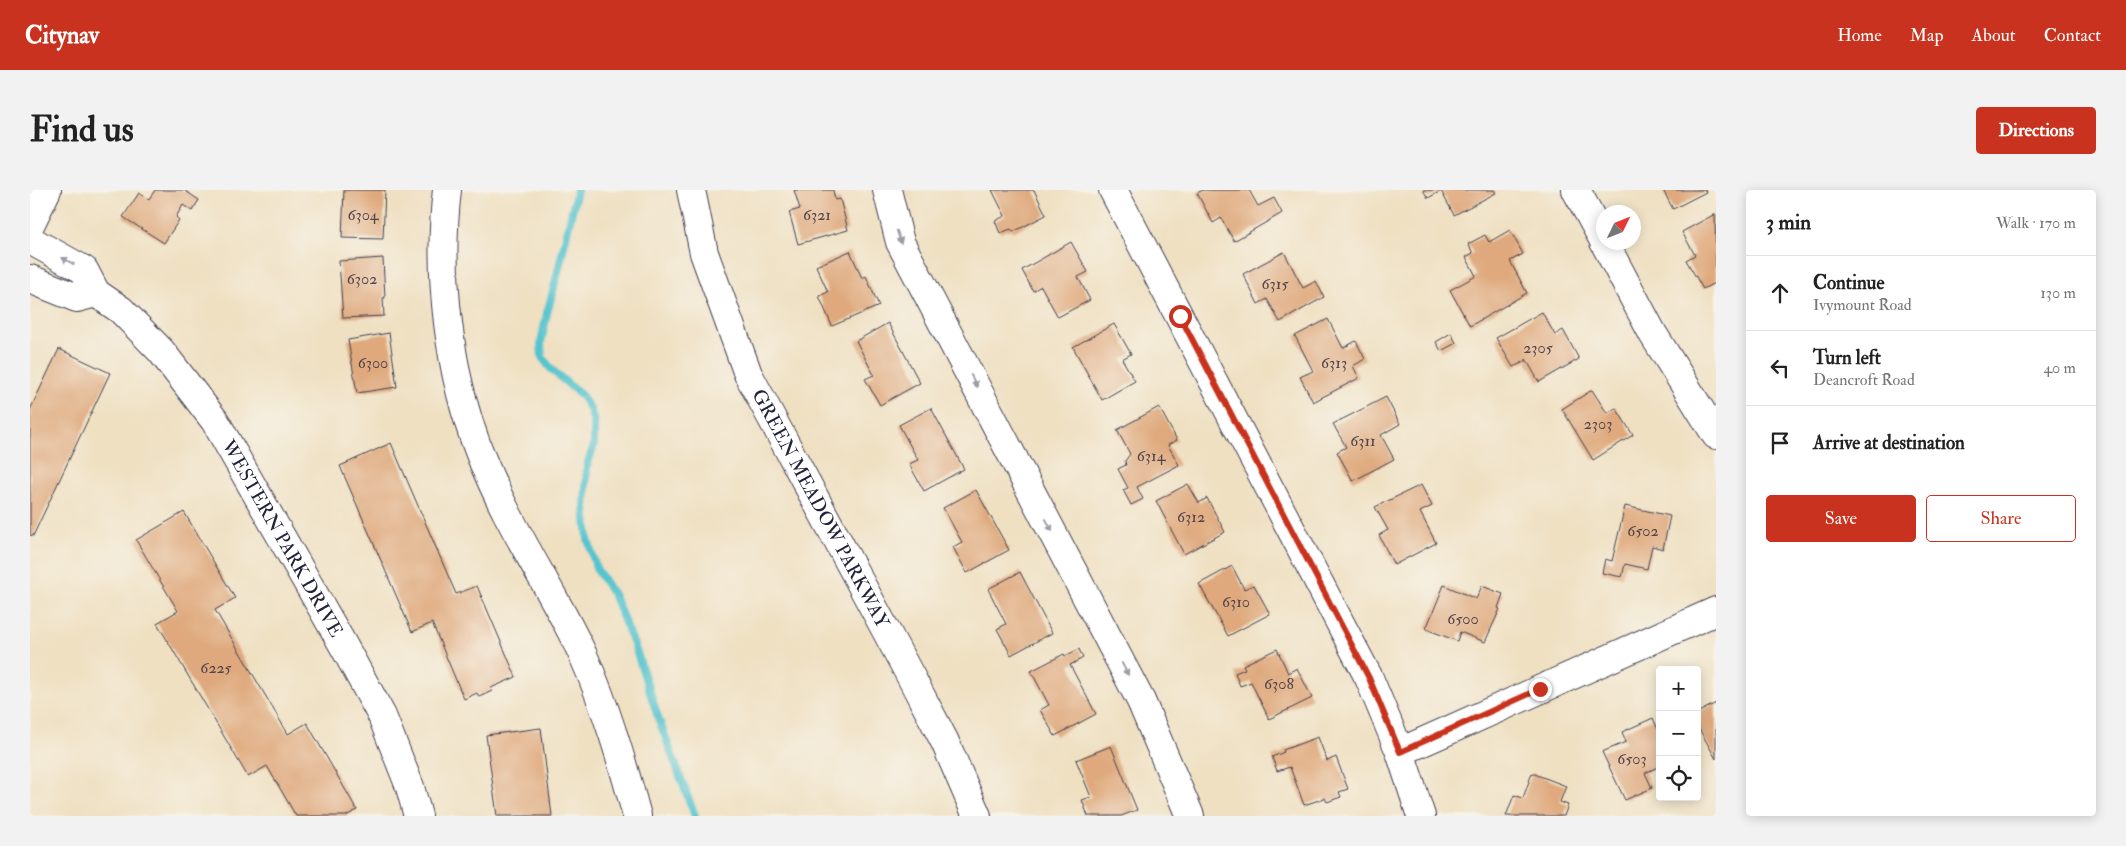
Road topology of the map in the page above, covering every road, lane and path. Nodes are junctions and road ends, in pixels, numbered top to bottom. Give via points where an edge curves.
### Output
1 (48, 190) edge
2 (447, 190) edge
3 (691, 190) edge
4 (887, 190) edge
5 (1113, 190) edge
6 (1576, 190) edge
7 (30, 225) edge
8 (1596, 227) edge
9 (30, 240) edge
10 (1608, 250) edge
11 (30, 279) edge
12 (96, 293) junction
13 (1716, 435) edge
14 (1716, 610) edge
15 (1400, 752) junction
16 (418, 816) edge
17 (637, 816) edge
18 (978, 816) edge
19 (1190, 816) edge
20 (1421, 816) edge

1 - 7 street
2 - 17 street via 446,307 464,407 480,454 502,502 583,657 602,703
3 - 18 street, GREEN MEADOW PARKWAY via 704,253 748,374 916,685
4 -> 19 street via 900,242 1141,701
5 - 15 street via 1365,669
6 - 8 street
12 -> 9 street, WESTERN PARK DRIVE via 84,270
10 - 13 street via 1653,334
11 - 12 street via 77,298
12 - 16 street, WESTERN PARK DRIVE via 121,310 160,351 215,422 382,716
14 - 15 street
15 - 20 street

